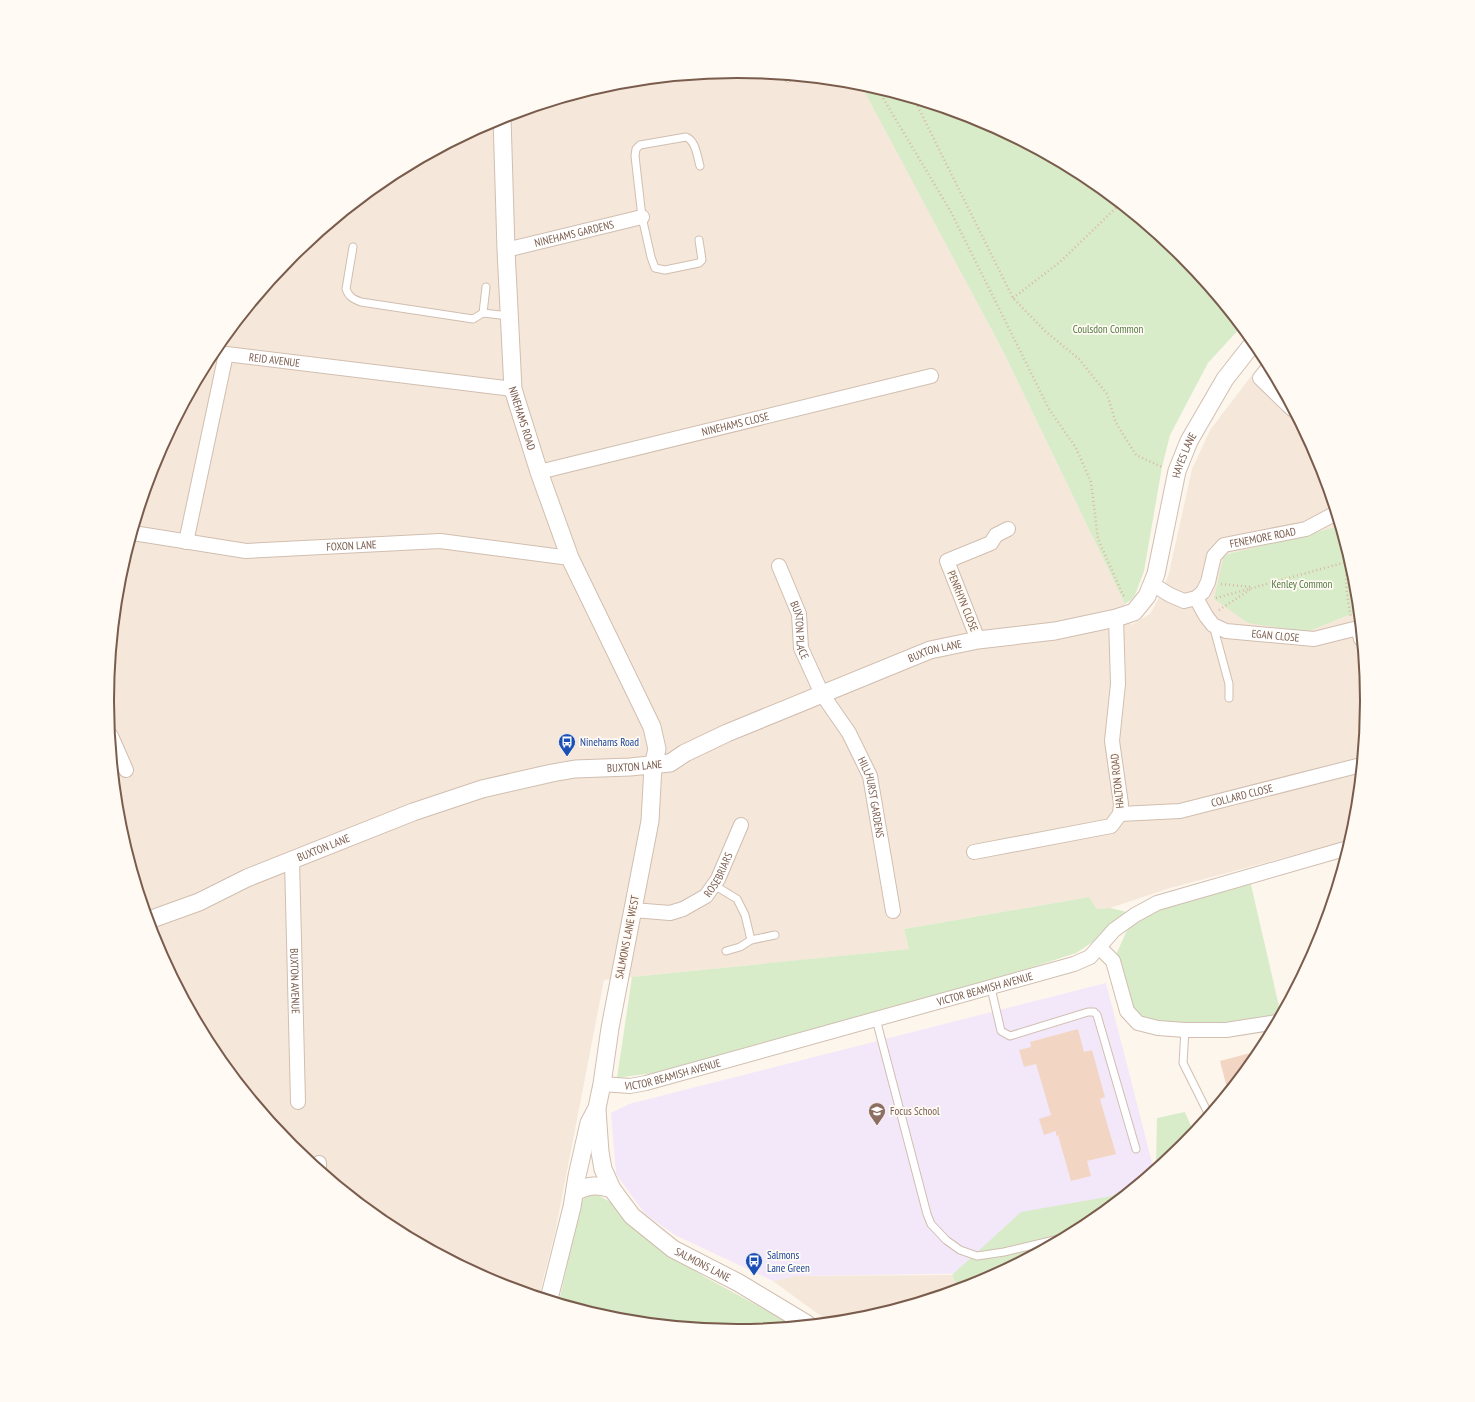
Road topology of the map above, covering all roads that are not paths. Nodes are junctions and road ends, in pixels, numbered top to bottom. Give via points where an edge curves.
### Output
1 (502, 124) edge
2 (700, 166) dead end
3 (642, 217) junction
4 (699, 240) dead end
5 (353, 246) dead end
6 (506, 250) junction
7 (486, 287) dead end
8 (483, 313) junction
9 (509, 316) junction
10 (1250, 347) edge
11 (1266, 371) edge
12 (931, 376) dead end
13 (512, 389) junction
14 (1282, 399) edge
15 (539, 472) junction
16 (1331, 515) edge
17 (1008, 529) dead end
18 (138, 534) edge
19 (186, 542) junction
20 (570, 558) junction
21 (778, 566) dead end
22 (1152, 584) junction
23 (1196, 598) junction
24 (1116, 618) junction
25 (1209, 620) junction
26 (1356, 634) edge
27 (978, 640) junction
28 (822, 694) junction
29 (1229, 698) dead end
30 (117, 749) edge
31 (653, 766) junction
32 (1357, 766) edge
33 (126, 770) dead end
34 (1120, 814) junction
35 (741, 826) dead end
36 (1342, 850) edge
37 (974, 852) dead end
38 (292, 860) junction
39 (714, 885) junction
40 (633, 910) junction
41 (893, 911) dead end
42 (154, 918) edge
43 (775, 935) dead end
44 (751, 940) junction
45 (1099, 947) junction
46 (726, 951) dead end
47 (991, 988) junction
48 (876, 1019) junction
49 (1271, 1023) edge
50 (1185, 1030) junction
51 (602, 1084) junction
52 (298, 1102) dead end
53 (597, 1108) junction
54 (1207, 1111) edge
55 (1136, 1149) dead end
56 (612, 1189) junction
57 (575, 1192) junction
58 (1048, 1242) edge
59 (550, 1295) edge
60 (802, 1321) edge

1 - 6 street, NINEHAMS ROAD
2 - 3 lane via 691,138 640,145 635,156
3 - 4 lane via 655,268 665,270 699,263 702,260
3 - 6 street, NINEHAMS GARDENS
5 - 8 lane via 346,289 349,296 354,299 473,319
6 - 9 street, NINEHAMS ROAD
7 - 8 lane
8 - 9 lane
9 - 13 street, NINEHAMS ROAD
10 - 22 street, HAYES LANE via 1225,379 1189,441 1178,471 1159,563
11 - 14 street via 1260,378
12 - 15 street, NINEHAMS CLOSE
13 - 15 street, NINEHAMS ROAD
13 - 19 street, REID AVENUE via 226,354
15 - 20 street, NINEHAMS ROAD
16 - 23 street, FENEMORE ROAD via 1306,529 1224,545 1214,556 1208,582
17 - 27 street, PENRHYN CLOSE via 996,535 991,543 947,561
18 - 19 street, FOXON LANE
19 - 20 street, FOXON LANE via 246,551 440,541
20 - 31 street, NINEHAMS ROAD via 652,728 657,749
21 - 28 street, BUXTON PLACE via 798,614 801,648
22 - 23 street via 1184,600
22 - 24 street, BUXTON LANE via 1134,612
23 - 25 street
24 - 27 street, BUXTON LANE via 1055,631
24 - 34 street, HALTON ROAD via 1118,684 1112,741 1121,804
25 - 26 street, EGAN CLOSE via 1226,631 1314,639
25 - 29 lane via 1228,678
27 - 28 street, BUXTON LANE via 930,650
28 - 31 street, BUXTON LANE via 726,733 670,763
28 - 41 street, HILLHURST GARDENS via 849,733 870,776
30 - 33 street
31 - 38 street, BUXTON LANE via 575,769 482,788 413,812
31 - 40 street, SALMONS LANE WEST via 650,821
32 - 34 street, COLLARD CLOSE via 1180,810
34 - 37 street, HALTON ROAD via 1112,826
35 - 39 street, ROSEBRIARS
36 - 45 street, VICTOR BEAMISH AVENUE via 1157,903 1135,914 1114,930
38 - 42 street, BUXTON LANE via 247,878 199,902
38 - 52 street, BUXTON AVENUE
39 - 40 street, ROSEBRIARS via 706,896 683,909 670,913
39 - 44 lane via 737,899 745,915
40 - 51 street, SALMONS LANE WEST
43 - 44 lane
44 - 46 lane
45 - 47 street, VICTOR BEAMISH AVENUE via 1090,957 1074,964
45 - 50 street via 1113,961 1127,1011 1138,1024
47 - 48 street, VICTOR BEAMISH AVENUE
47 - 55 lane via 1001,1031 1010,1036 1088,1012 1097,1015
48 - 51 street, VICTOR BEAMISH AVENUE via 646,1083 630,1086
48 - 58 lane via 931,1224 960,1250 977,1256
49 - 50 street via 1226,1030
50 - 54 lane via 1183,1063
51 - 53 street, SALMONS LANE WEST
53 - 56 street, SALMONS LANE WEST via 603,1169
53 - 57 street, SALMONS LANE WEST via 589,1123
56 - 57 street via 597,1185 584,1187
56 - 60 street, SALMONS LANE via 632,1216 672,1249 739,1283
57 - 59 street, SALMONS LANE WEST

